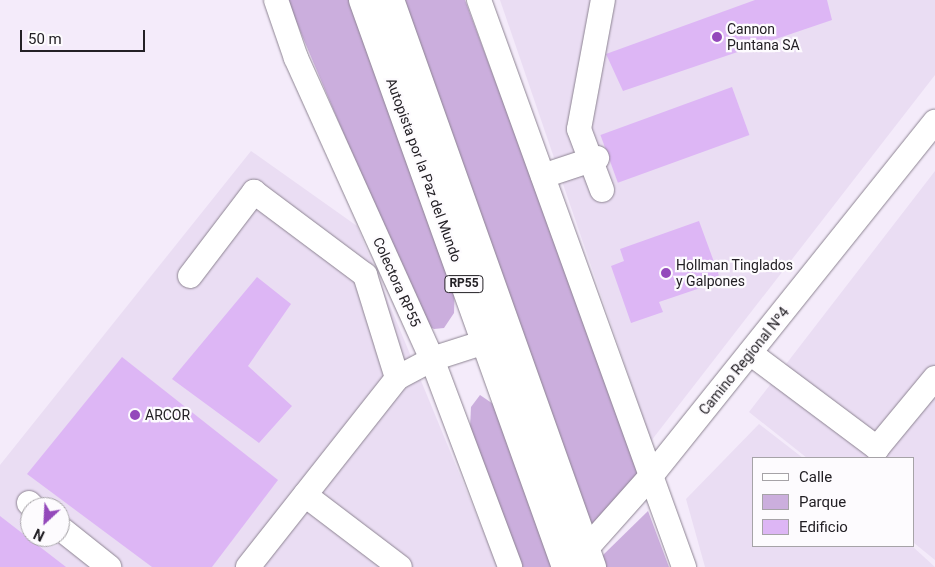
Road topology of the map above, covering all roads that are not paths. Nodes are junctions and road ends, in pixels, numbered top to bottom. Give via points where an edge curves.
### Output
1 (276, 0) edge
2 (364, 0) edge
3 (390, 0) edge
4 (479, 0) edge
5 (603, 0) edge
6 (935, 122) edge
7 (594, 159) junction
8 (543, 176) junction
9 (602, 190) dead end
10 (190, 276) dead end
11 (485, 342) junction
12 (750, 353) junction
13 (432, 358) junction
14 (397, 378) junction
15 (935, 378) edge
16 (651, 476) junction
17 (305, 495) junction
18 (70, 536) edge
19 (589, 558) edge
20 (109, 567) edge
21 (248, 567) edge
22 (400, 567) edge
23 (510, 567) edge
24 (566, 567) edge
25 (684, 567) edge

1 - 13 street, Colectora RP55 via 296,58
2 - 11 highway, Autopista por la Paz del Mundo / RP55
3 - 19 highway, Autopista por la Paz del Mundo / RP55
4 - 8 street
5 - 7 street via 579,129
6 - 12 street, Camino Regional Nº4
7 - 8 street
7 - 9 street
8 - 16 street
10 - 14 street via 254,192 365,275
11 - 13 street
11 - 24 highway, Autopista por la Paz del Mundo / RP55
12 - 15 street via 877,448
12 - 16 street, Camino Regional Nº4
13 - 14 street
13 - 23 street, Colectora RP55
14 - 17 street
16 - 19 street, Camino Regional Nº4
16 - 25 street
17 - 21 street
17 - 22 street
18 - 20 street

